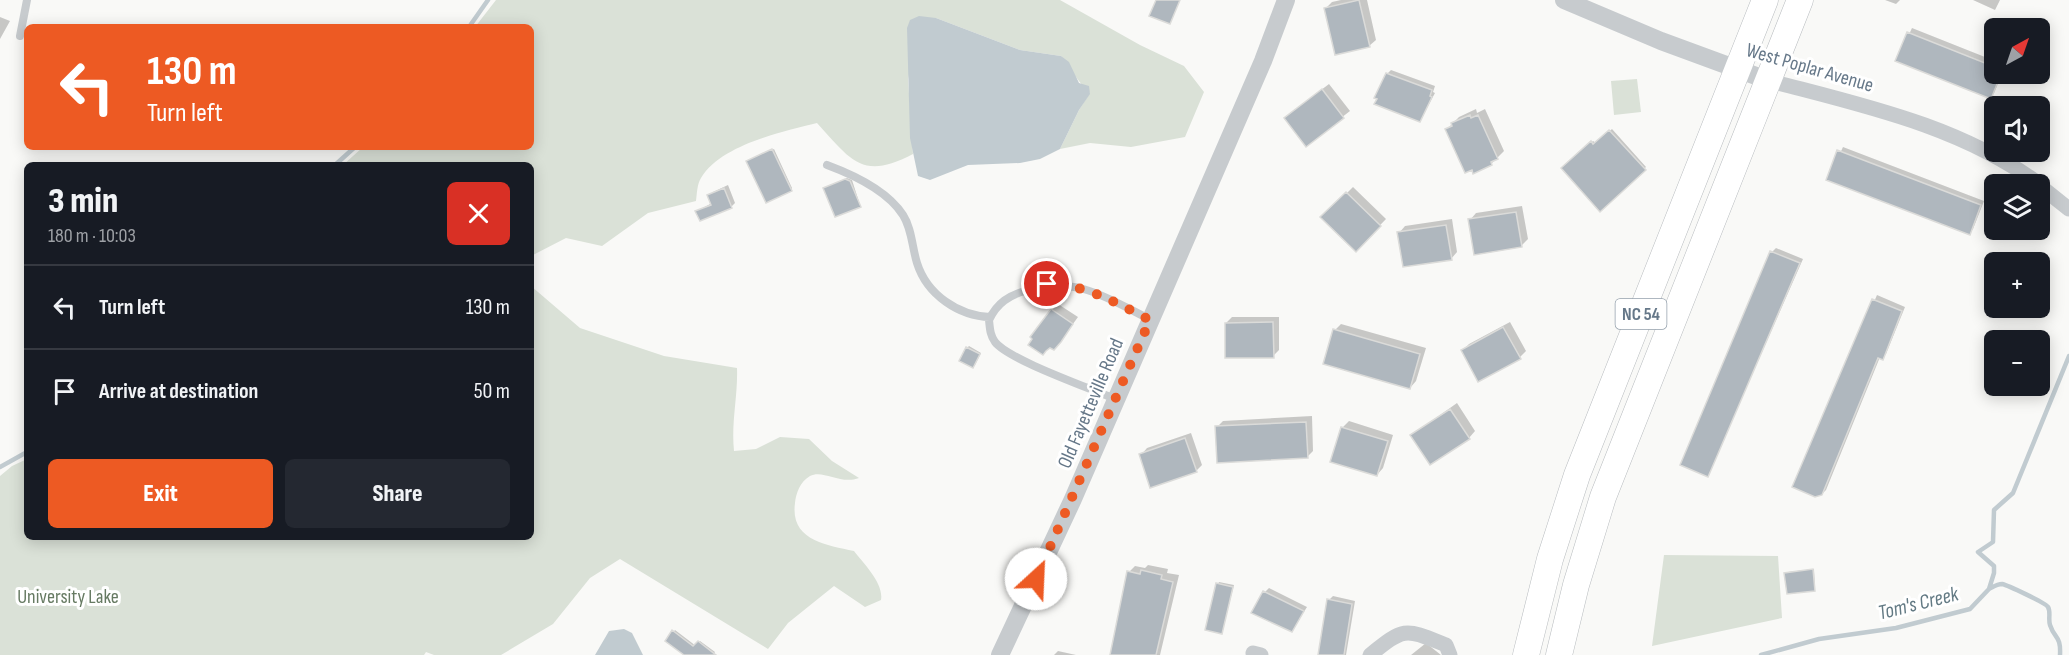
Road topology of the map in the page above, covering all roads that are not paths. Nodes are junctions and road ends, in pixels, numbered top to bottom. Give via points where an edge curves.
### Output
1 (27, 0) edge
2 (1286, 0) edge
3 (1564, 0) edge
4 (1765, 0) edge
5 (1800, 0) edge
6 (20, 36) dead end
7 (1737, 70) junction
8 (1767, 80) junction
9 (827, 165) dead end
10 (2022, 174) edge
11 (2050, 194) edge
12 (2069, 209) edge
13 (990, 317) junction
14 (1150, 320) junction
15 (1116, 399) junction
16 (1000, 655) edge
17 (1370, 655) edge
18 (1450, 655) edge
19 (1526, 655) edge
20 (1559, 655) edge

1 - 6 lane
2 - 14 street, Old Fayetteville Road
3 - 7 street, West Poplar Avenue
4 - 7 highway, NC 54
5 - 8 highway, NC 54
7 - 8 street, West Poplar Avenue
7 - 19 highway, NC 54 via 1577,475 1550,559
8 - 10 street, West Poplar Avenue via 1865,105 1948,133
8 - 20 highway, NC 54 via 1603,497
9 - 13 lane via 873,188 896,207 908,225 918,265 938,294 963,312
11 - 12 street, West Poplar Avenue
13 - 14 lane via 1002,301 1019,292 1047,284 1068,284 1095,292
13 - 15 lane via 990,335 1016,358
14 - 15 street, Old Fayetteville Road
15 - 16 street, Old Fayetteville Road
17 - 18 street via 1398,632 1415,632 1446,645

